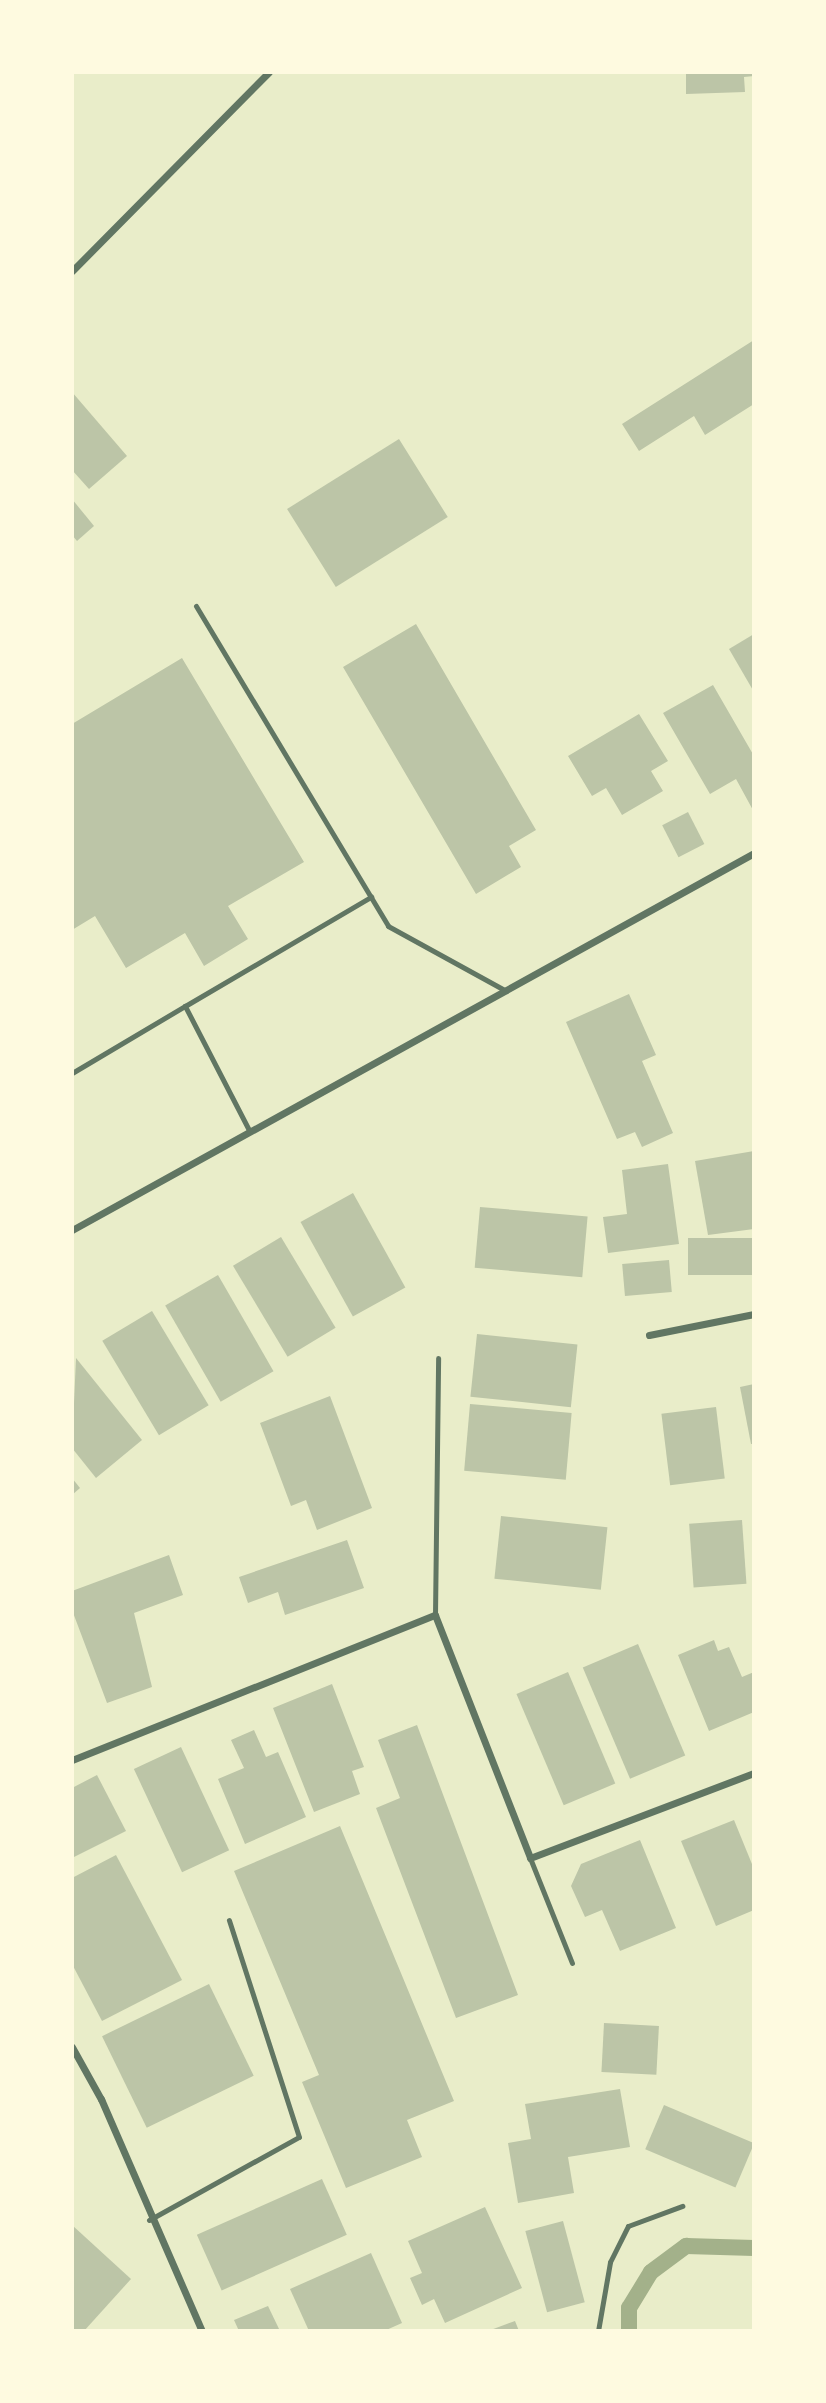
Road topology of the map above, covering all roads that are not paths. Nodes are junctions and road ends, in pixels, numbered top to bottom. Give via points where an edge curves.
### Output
1 (269, 72) edge
2 (72, 271) edge
3 (195, 606) dead end
4 (754, 853) edge
5 (371, 897) junction
6 (507, 991) junction
7 (185, 1006) junction
8 (72, 1073) edge
9 (250, 1132) junction
10 (72, 1230) edge
11 (754, 1314) edge
12 (649, 1335) dead end
13 (438, 1358) dead end
14 (435, 1615) junction
15 (72, 1760) edge
16 (754, 1773) edge
17 (530, 1858) junction
18 (229, 1920) dead end
19 (572, 1963) dead end
20 (72, 2047) edge
21 (682, 2206) dead end
22 (149, 2220) junction
23 (202, 2331) edge
24 (598, 2331) edge

1 - 2 street
3 - 5 lane
4 - 6 street
5 - 6 lane via 388,926
5 - 7 lane
6 - 9 street
7 - 8 lane
7 - 9 lane
9 - 10 street
11 - 12 street
13 - 14 lane
14 - 15 street
14 - 17 street
16 - 17 street
17 - 19 lane
18 - 22 lane via 299,2137
20 - 22 street via 101,2099
21 - 24 lane via 628,2226 610,2262
22 - 23 street

